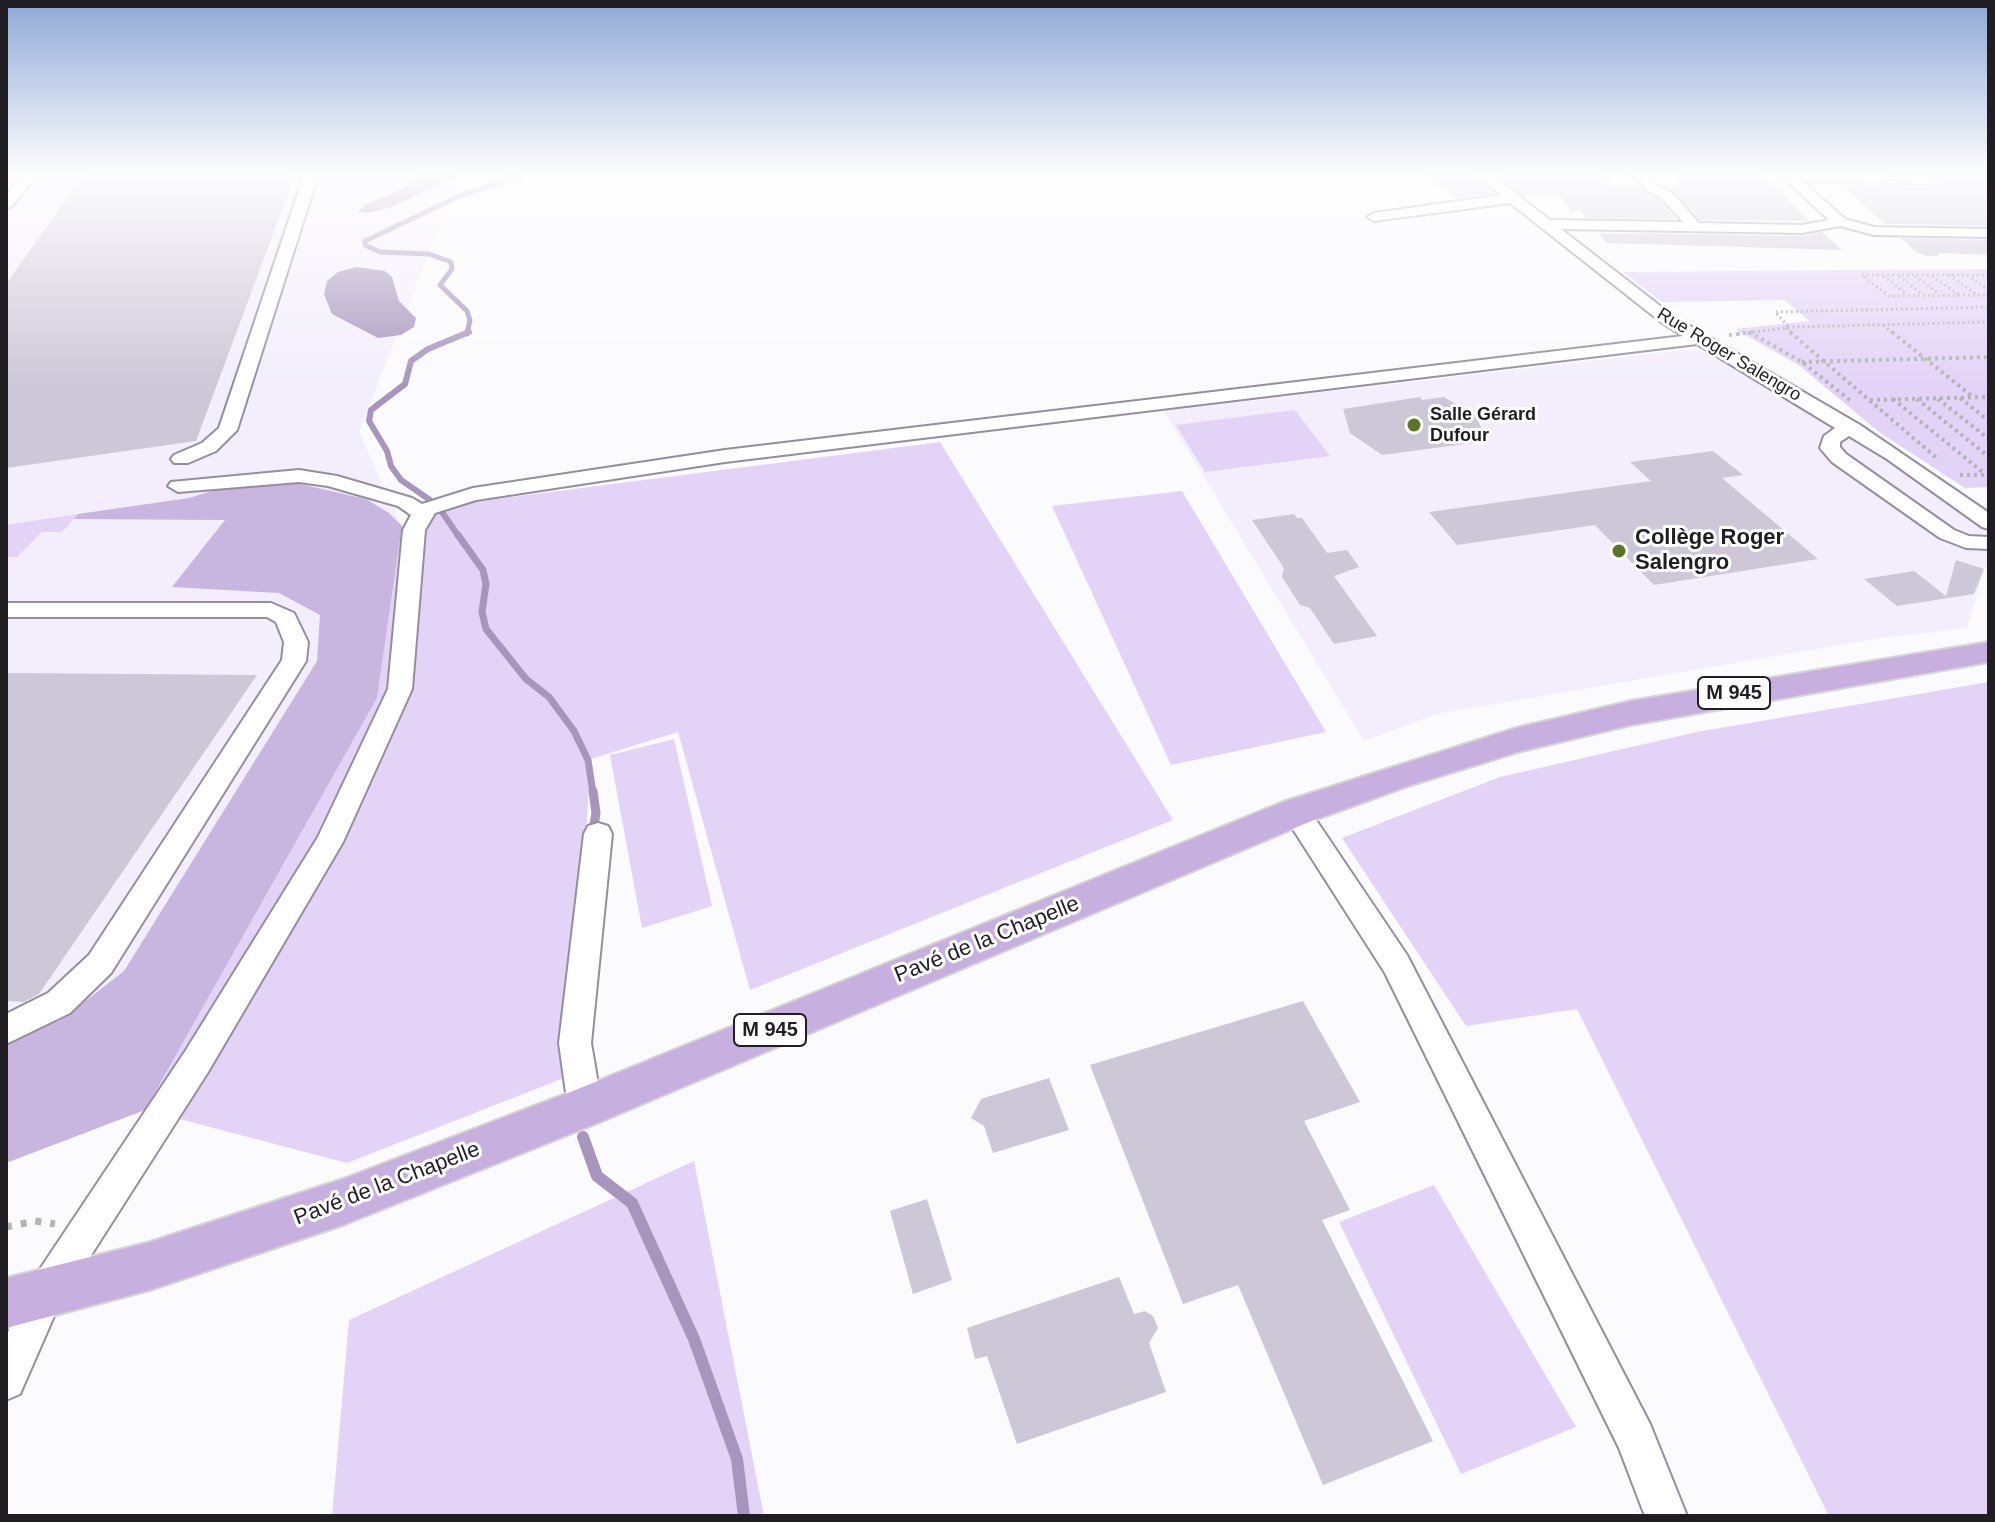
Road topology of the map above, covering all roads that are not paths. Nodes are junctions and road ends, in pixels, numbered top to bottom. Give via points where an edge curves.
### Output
1 (289, 243) edge
2 (1570, 243) edge
3 (1700, 339) junction
4 (1843, 433) junction
5 (207, 483) junction
6 (178, 486) dead end
7 (433, 508) junction
8 (1989, 523) edge
9 (1989, 541) edge
10 (6, 610) edge
11 (1989, 652) edge
12 (1296, 812) junction
13 (598, 834) dead end
14 (6, 1030) edge
15 (585, 1107) junction
16 (26, 1299) edge
17 (6, 1380) edge
18 (1666, 1516) edge

1 - 5 street via 228,430 209,447 181,459 199,457 215,463 216,475
2 - 3 street, Rue Roger Salengro
3 - 4 street, Rue Roger Salengro
3 - 7 street via 725,456 473,494
4 - 8 street, Rue Roger Salengro via 1919,472
4 - 9 street via 1847,452 1951,526
5 - 6 street
5 - 7 street via 299,476
7 - 16 street via 414,530 400,689 336,828 197,1061 87,1230
10 - 14 street via 271,610 286,618 296,642 294,661 100,964 59,1003
11 - 12 main road, Pavé de la Chapelle / M 945 via 1576,724 1460,756
12 - 15 main road, Pavé de la Chapelle / M 945
12 - 18 street via 1396,964 1636,1438
13 - 15 street via 575,1043
15 - 16 main road, Pavé de la Chapelle / M 945 via 265,1230
16 - 17 street

